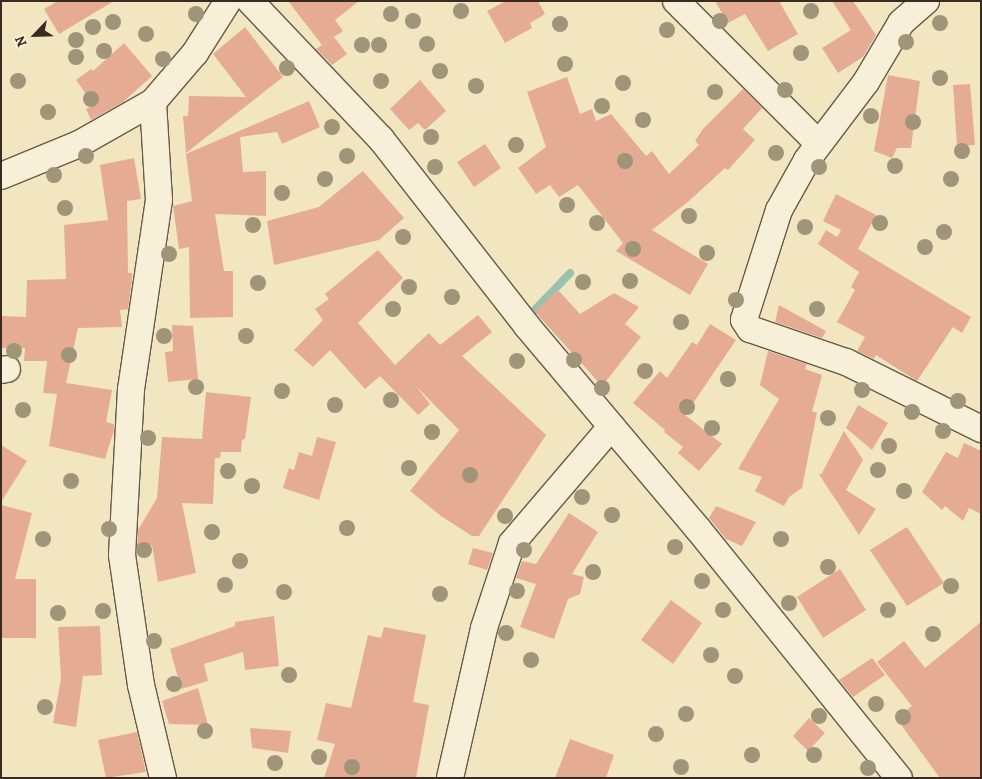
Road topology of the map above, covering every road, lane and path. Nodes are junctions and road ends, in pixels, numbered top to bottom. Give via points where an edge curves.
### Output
1 (228, 1) edge
2 (250, 1) edge
3 (676, 1) edge
4 (926, 1) edge
5 (153, 102) junction
6 (817, 142) junction
7 (1, 176) edge
8 (611, 427) junction
9 (981, 429) edge
10 (163, 778) edge
11 (450, 778) edge
12 (899, 778) edge

1 - 5 street via 196,53
2 - 8 street via 381,139 527,326
3 - 6 street
4 - 6 street via 900,23 866,82
5 - 7 street via 79,144
5 - 10 street via 159,200 131,389 122,555 141,684
6 - 9 street via 779,210 744,320 746,325 846,362
8 - 11 street via 512,544 484,628
8 - 12 street

